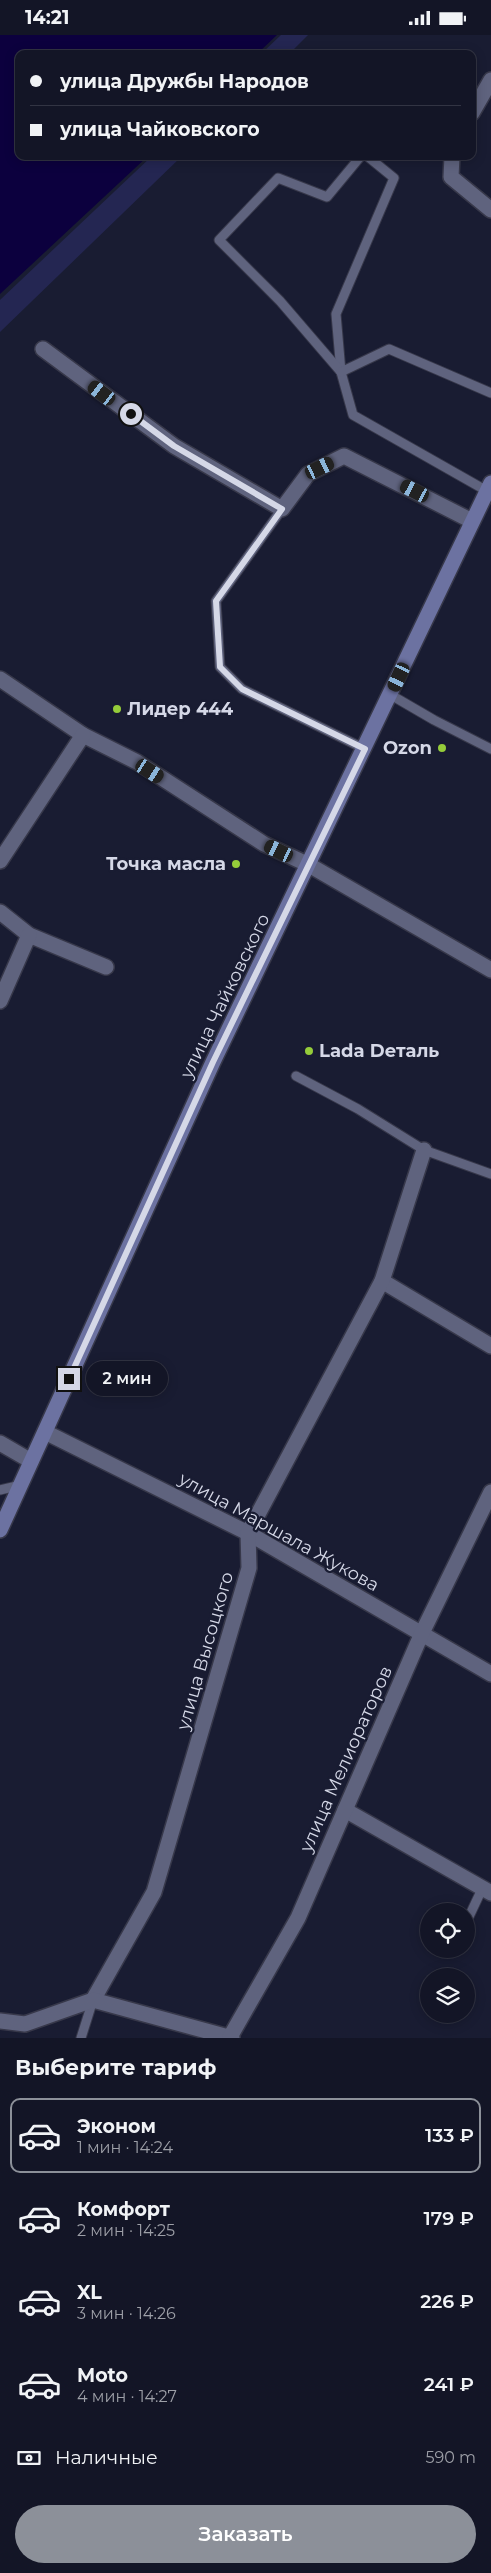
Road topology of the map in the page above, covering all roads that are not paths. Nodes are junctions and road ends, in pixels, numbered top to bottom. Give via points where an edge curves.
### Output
1 (491, 80) edge
2 (476, 106) edge
3 (357, 160) edge
4 (372, 160) edge
5 (452, 160) edge
6 (491, 209) edge
7 (43, 349) dead end
8 (341, 372) junction
9 (491, 393) edge
10 (489, 487) edge
11 (282, 509) junction
12 (472, 521) junction
13 (0, 679) edge
14 (391, 695) junction
15 (83, 735) junction
16 (365, 749) junction
17 (491, 749) edge
18 (0, 861) edge
19 (310, 865) junction
20 (0, 913) edge
21 (29, 935) junction
22 (106, 967) dead end
23 (491, 970) edge
24 (0, 1001) edge
25 (296, 1076) dead end
26 (424, 1150) junction
27 (491, 1174) edge
28 (382, 1281) junction
29 (491, 1346) edge
30 (45, 1431) junction
31 (0, 1443) edge
32 (31, 1461) junction
33 (20, 1485) junction
34 (0, 1491) edge
35 (491, 1492) edge
36 (0, 1530) edge
37 (248, 1533) junction
38 (422, 1633) junction
39 (491, 1674) edge
40 (344, 1810) junction
41 (487, 1891) edge
42 (475, 1909) edge
43 (93, 2000) junction
44 (0, 2021) edge
45 (81, 2038) edge
46 (231, 2038) edge

1 - 2 street
3 - 8 lane via 327,197 278,178 219,240 280,301
4 - 8 lane via 394,178 336,313
5 - 6 street via 451,177
7 - 11 street via 174,446
8 - 9 lane via 389,349
8 - 10 lane via 353,415
10 - 12 main road, улица Чайковского
11 - 12 street via 308,474 344,456
11 - 16 lane via 216,601 220,667 242,689
12 - 14 main road, улица Чайковского
13 - 15 street
14 - 16 main road, улица Чайковского
14 - 17 lane
15 - 18 street
15 - 19 street via 137,762 264,844
16 - 19 main road, улица Чайковского
19 - 23 street
19 - 30 main road, улица Чайковского via 213,1062
20 - 21 street
21 - 22 street
21 - 24 street
25 - 26 lane
26 - 27 lane
26 - 28 street
28 - 29 street
28 - 37 street
30 - 32 main road, улица Чайковского
30 - 37 street, улица Маршала Жукова
31 - 32 street
32 - 33 main road, улица Чайковского
33 - 34 lane
33 - 36 main road, улица Чайковского
35 - 38 street, улица Мелиораторов
37 - 38 street, улица Маршала Жукова
37 - 43 street, улица Высоцкого via 250,1568 154,1891
38 - 39 street, улица Маршала Жукова
38 - 40 street, улица Мелиораторов
40 - 41 street
40 - 46 street, улица Мелиораторов via 298,1918
41 - 42 lane
43 - 44 street via 25,2024
43 - 45 lane
43 - 46 street

